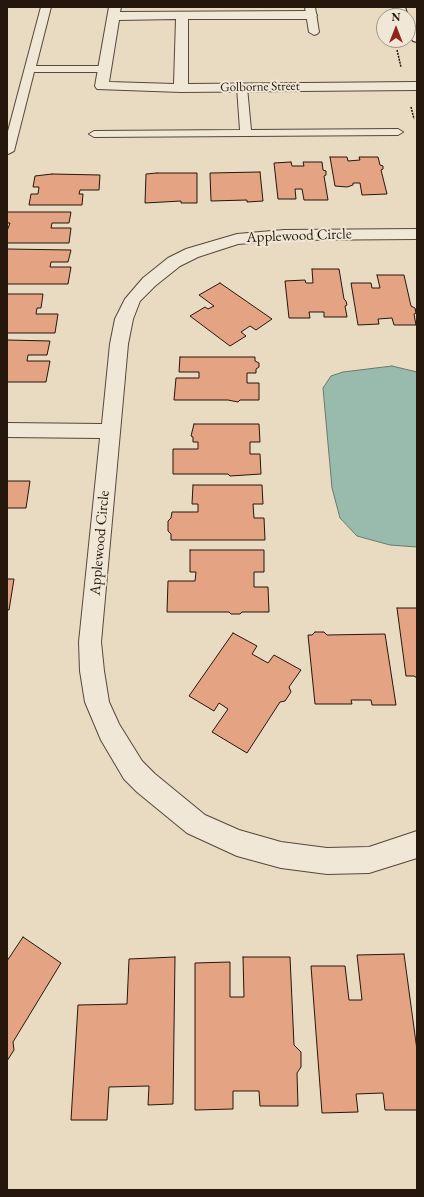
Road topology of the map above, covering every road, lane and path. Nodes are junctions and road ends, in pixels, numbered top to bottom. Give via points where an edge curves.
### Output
1 (46, 7) edge
2 (311, 11) edge
3 (115, 12) edge
4 (182, 16) junction
5 (314, 32) dead end
6 (397, 48) edge
7 (402, 68) dead end
8 (30, 69) junction
9 (106, 69) junction
10 (417, 86) edge
11 (242, 87) junction
12 (181, 88) junction
13 (410, 103) dead end
14 (414, 122) dead end
15 (398, 132) dead end
16 (246, 133) junction
17 (94, 134) dead end
18 (8, 151) dead end
19 (417, 234) edge
20 (7, 430) edge
21 (110, 431) junction
22 (417, 844) edge

1 - 8 lane
2 - 4 street
2 - 5 lane
3 - 4 street
3 - 9 street
4 - 12 street
6 - 7 path
8 - 9 lane
8 - 18 lane
9 - 12 street, Golborne Street via 102,86
10 - 11 street, Golborne Street
11 - 12 street, Golborne Street
11 - 16 lane
13 - 14 path
15 - 16 lane
16 - 17 lane
19 - 21 street, Applewood Circle via 284,235 237,239 192,253 174,262 133,299 124,319 118,344
20 - 21 street
21 - 22 street, Applewood Circle via 90,642 97,702 110,732 133,770 146,784 196,824 237,843 280,855 327,861 369,860

